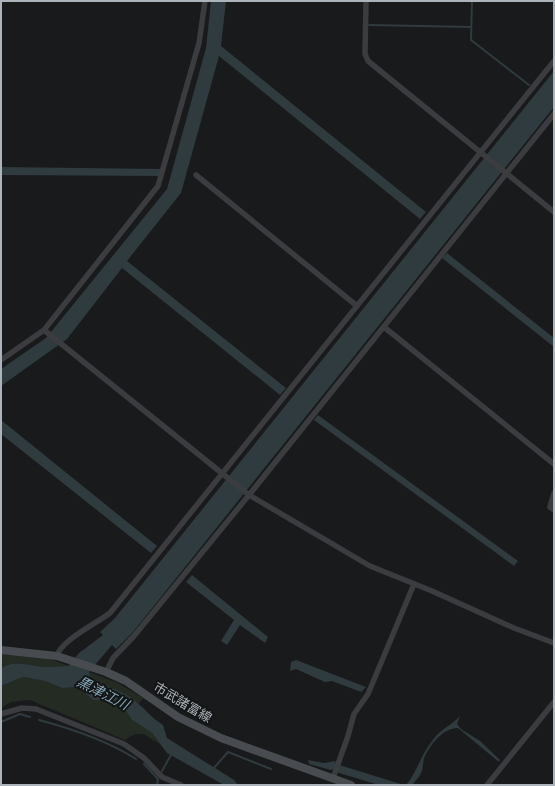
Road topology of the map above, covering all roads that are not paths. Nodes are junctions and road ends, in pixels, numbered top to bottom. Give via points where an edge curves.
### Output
1 (205, 1) edge
2 (366, 1) edge
3 (554, 61) edge
4 (554, 114) edge
5 (482, 153) junction
6 (506, 173) junction
7 (196, 175) dead end
8 (554, 212) edge
9 (357, 306) junction
10 (384, 327) junction
11 (46, 331) junction
12 (1, 360) edge
13 (554, 464) edge
14 (224, 475) junction
15 (554, 493) edge
16 (248, 494) junction
17 (554, 510) edge
18 (414, 584) junction
19 (554, 643) edge
20 (1, 650) edge
21 (61, 657) junction
22 (102, 670) junction
23 (554, 702) edge
24 (1, 714) edge
25 (334, 775) junction
26 (181, 785) edge
27 (351, 785) edge
28 (486, 785) edge

1 - 11 street via 199,44 158,186
2 - 5 street via 365,54 368,61
3 - 5 street
4 - 6 street
5 - 6 street
5 - 9 street
6 - 8 street
6 - 10 street
7 - 9 street
9 - 14 street
10 - 13 street
10 - 16 street
11 - 12 street
11 - 14 street
14 - 16 street
14 - 21 street via 110,613 78,633 58,650
15 - 17 street via 550,507
16 - 18 street via 370,566
16 - 22 street via 134,636
18 - 19 street
18 - 25 street via 368,694 354,714
20 - 21 main road, 市武諸富線
21 - 22 main road, 市武諸富線
22 - 25 main road, 市武諸富線 via 126,681 178,717 221,738
23 - 28 street
24 - 26 street via 22,708 36,709 124,744 144,758 162,777
25 - 27 main road, 市武諸富線

